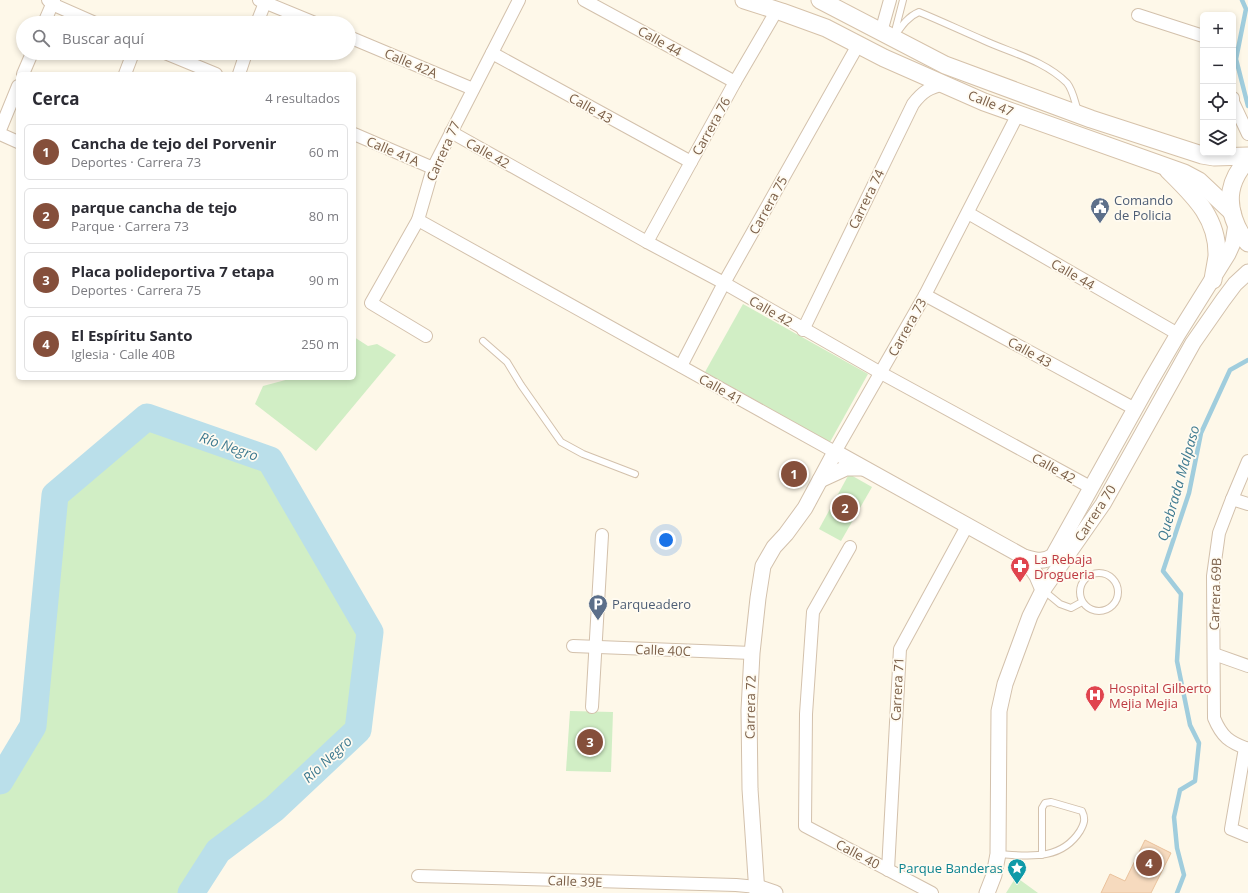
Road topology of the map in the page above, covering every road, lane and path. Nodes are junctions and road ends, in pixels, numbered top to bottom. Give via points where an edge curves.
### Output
1 (519, 0) edge
2 (584, 0) edge
3 (744, 0) edge
4 (820, 0) edge
5 (890, 0) edge
6 (903, 0) edge
7 (51, 1) edge
8 (263, 1) edge
9 (777, 10) junction
10 (1138, 15) dead end
11 (46, 16) edge
12 (81, 16) edge
13 (259, 16) edge
14 (298, 16) edge
15 (887, 35) junction
16 (1200, 35) edge
17 (356, 40) edge
18 (858, 45) junction
19 (492, 53) junction
20 (29, 60) edge
21 (130, 60) edge
22 (182, 60) edge
23 (244, 60) edge
24 (24, 72) edge
25 (126, 72) edge
26 (211, 72) edge
27 (240, 72) edge
28 (735, 82) junction
29 (944, 84) junction
30 (473, 89) junction
31 (16, 91) edge
32 (1236, 107) edge
33 (1018, 114) junction
34 (1080, 115) junction
35 (0, 130) edge
36 (451, 132) junction
37 (0, 134) edge
38 (1248, 134) edge
39 (356, 135) edge
40 (16, 141) edge
41 (1248, 156) edge
42 (1248, 159) edge
43 (691, 162) junction
44 (1163, 166) junction
45 (433, 168) junction
46 (968, 213) junction
47 (1234, 218) junction
48 (418, 220) junction
49 (647, 242) junction
50 (1248, 243) edge
51 (1248, 272) edge
52 (1213, 280) junction
53 (724, 283) junction
54 (925, 295) junction
55 (803, 330) junction
56 (1178, 334) junction
57 (426, 336) dead end
58 (483, 341) dead end
59 (681, 366) junction
60 (881, 373) junction
61 (1135, 409) junction
62 (835, 452) junction
63 (1248, 461) edge
64 (862, 468) junction
65 (635, 474) dead end
66 (820, 480) junction
67 (1092, 488) junction
68 (1232, 498) junction
69 (1248, 504) edge
70 (967, 526) junction
71 (786, 534) joint
72 (602, 535) dead end
73 (850, 547) dead end
74 (1024, 557) junction
75 (1043, 590) junction
76 (1082, 602) junction
77 (573, 646) dead end
78 (596, 647) junction
79 (752, 653) junction
80 (1214, 654) junction
81 (1248, 666) edge
82 (592, 707) dead end
83 (1247, 748) edge
84 (1248, 836) edge
85 (998, 854) junction
86 (1042, 855) junction
87 (888, 870) junction
88 (418, 876) dead end
89 (757, 890) edge
90 (775, 893) edge
91 (932, 893) edge
92 (987, 893) edge

1 - 19 street, Carrera 77
2 - 28 street, Calle 44
3 - 9 main road, Calle 47
4 - 15 main road, Calle 47
5 - 15 street
6 - 15 lane
7 - 11 street
7 - 12 street
8 - 13 street
8 - 14 street
9 - 18 main road, Calle 47 via 826,28
9 - 28 street, Carrera 76
10 - 16 street
15 - 34 main road, Calle 47 via 945,65
15 - 34 lane via 919,12 937,19 1030,59 1053,72 1068,84
17 - 30 street, Calle 42A
18 - 29 main road, Calle 47
18 - 53 street, Carrera 75
19 - 30 street, Carrera 77
19 - 43 street, Calle 43
20 - 24 street
21 - 25 street
22 - 26 street
23 - 27 street
28 - 43 street, Carrera 76
29 - 33 main road, Calle 47
29 - 55 street, Carrera 74 via 930,88 913,104
30 - 36 street, Carrera 77
31 - 35 street
32 - 38 street
33 - 44 main road, Calle 47
33 - 46 street, Carrera 73
34 - 41 main road, Calle 47 via 1202,155
36 - 45 street, Carrera 77
36 - 49 street, Calle 42
37 - 40 street
39 - 45 street, Calle 41A
42 - 47 main road via 1239,169 1231,191
43 - 49 street, Carrera 76
44 - 47 main road, Calle 47 via 1199,181
44 - 52 main road via 1198,200 1208,215 1215,235 1217,256
45 - 48 street, Carrera 77
46 - 54 street, Carrera 73
46 - 56 street, Calle 44
47 - 50 main road
47 - 52 street, Carrera 70 via 1233,243
48 - 57 street, Carrera 77 via 371,303
48 - 59 street, Calle 41
49 - 53 street, Calle 42
51 - 75 street, Carrera 70 via 1235,284 1193,343 1103,504
52 - 56 street, Carrera 70
53 - 55 street, Calle 42
53 - 59 street, Carrera 75
54 - 60 street, Carrera 73
54 - 61 street, Calle 43
55 - 60 street, Calle 42
56 - 61 street, Carrera 70
58 - 65 lane via 507,362 560,442 583,454
59 - 62 street, Calle 41
60 - 62 street, Carrera 73
60 - 67 street, Calle 42
61 - 67 street, Carrera 70
62 - 64 street, Calle 41
62 - 66 street, Carrera 73
63 - 68 street, Carrera 69B
64 - 66 street via 846,468
64 - 70 street, Calle 41
66 - 71 street, Carrera 73 via 805,508
67 - 74 street, Carrera 70 via 1053,556 1042,561
68 - 69 street
68 - 80 street, Carrera 69B via 1219,533 1213,576
70 - 74 street, Calle 41
70 - 87 street, Carrera 71 via 900,649
71 - 79 street, Carrera 72 via 763,566
72 - 78 street
73 - 87 street, Calle 40 via 813,612 806,714 805,826
74 - 75 street
75 - 76 lane via 1060,604 1071,608
75 - 85 street, Carrera 70 via 1030,616 1007,678 999,711
76 - 76 lane via 1087,608 1103,611 1116,602 1119,595 1118,587 1108,574 1092,573 1080,585 1079,594
77 - 78 street, Calle 40C
78 - 79 street, Calle 40C
78 - 82 street
79 - 89 street, Carrera 72 via 749,710 750,789
80 - 81 street
80 - 83 street, Carrera 69B via 1214,718 1220,732 1232,742
83 - 84 street via 1231,830
85 - 86 lane
85 - 92 street, Carrera 70
86 - 86 lane via 1067,847 1075,839 1084,823 1085,815 1082,811 1051,802 1045,803 1042,808
87 - 91 street, Calle 40
88 - 89 street, Calle 39E via 728,885
89 - 90 street

